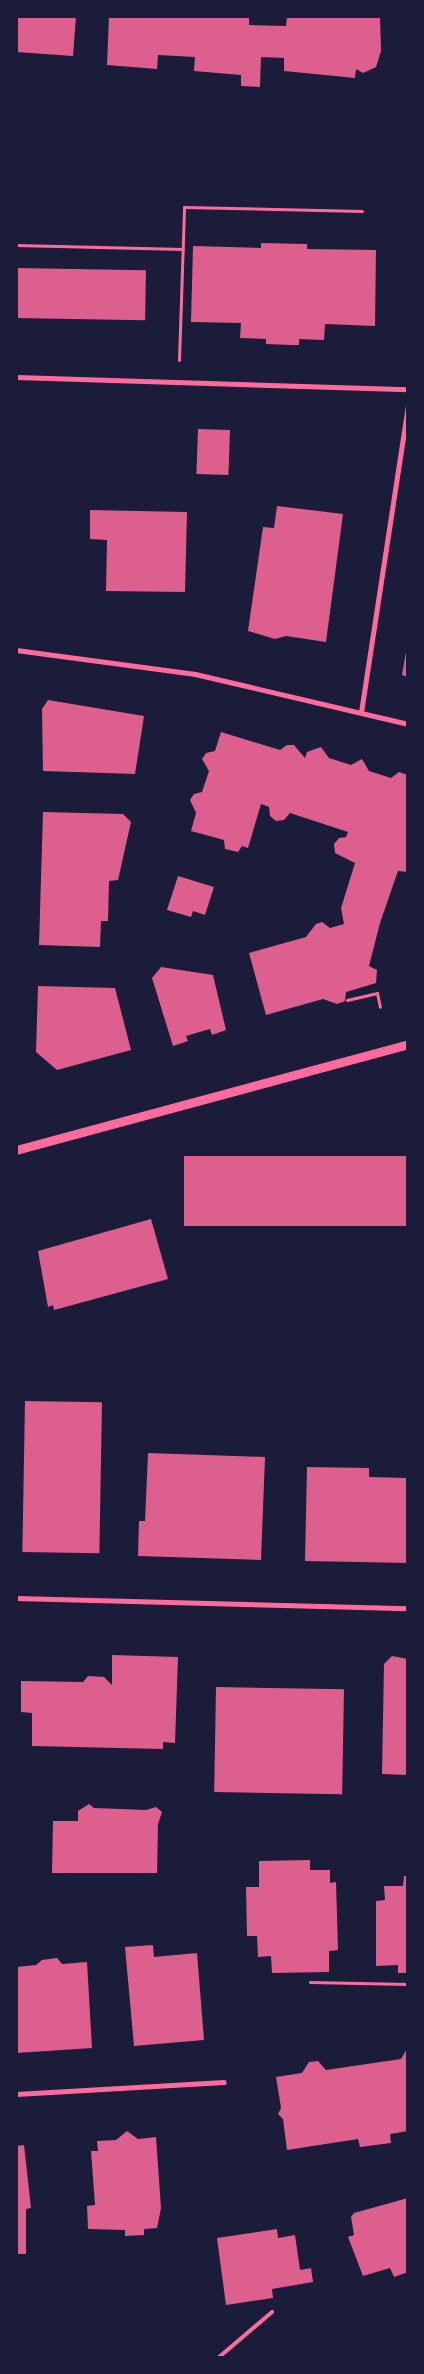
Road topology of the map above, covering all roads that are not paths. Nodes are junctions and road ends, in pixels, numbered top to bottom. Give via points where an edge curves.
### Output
1 (16, 377) edge
2 (408, 389) edge
3 (408, 405) edge
4 (16, 650) edge
5 (361, 712) junction
6 (408, 724) edge
7 (408, 1044) edge
8 (16, 1150) edge
9 (16, 1598) edge
10 (408, 1608) edge
11 (224, 2082) dead end
12 (16, 2094) edge
13 (272, 2312) dead end
14 (218, 2358) edge

1 - 2 street
3 - 5 street
4 - 5 street via 195,674
5 - 6 street
7 - 8 street
9 - 10 street
11 - 12 street
13 - 14 lane

